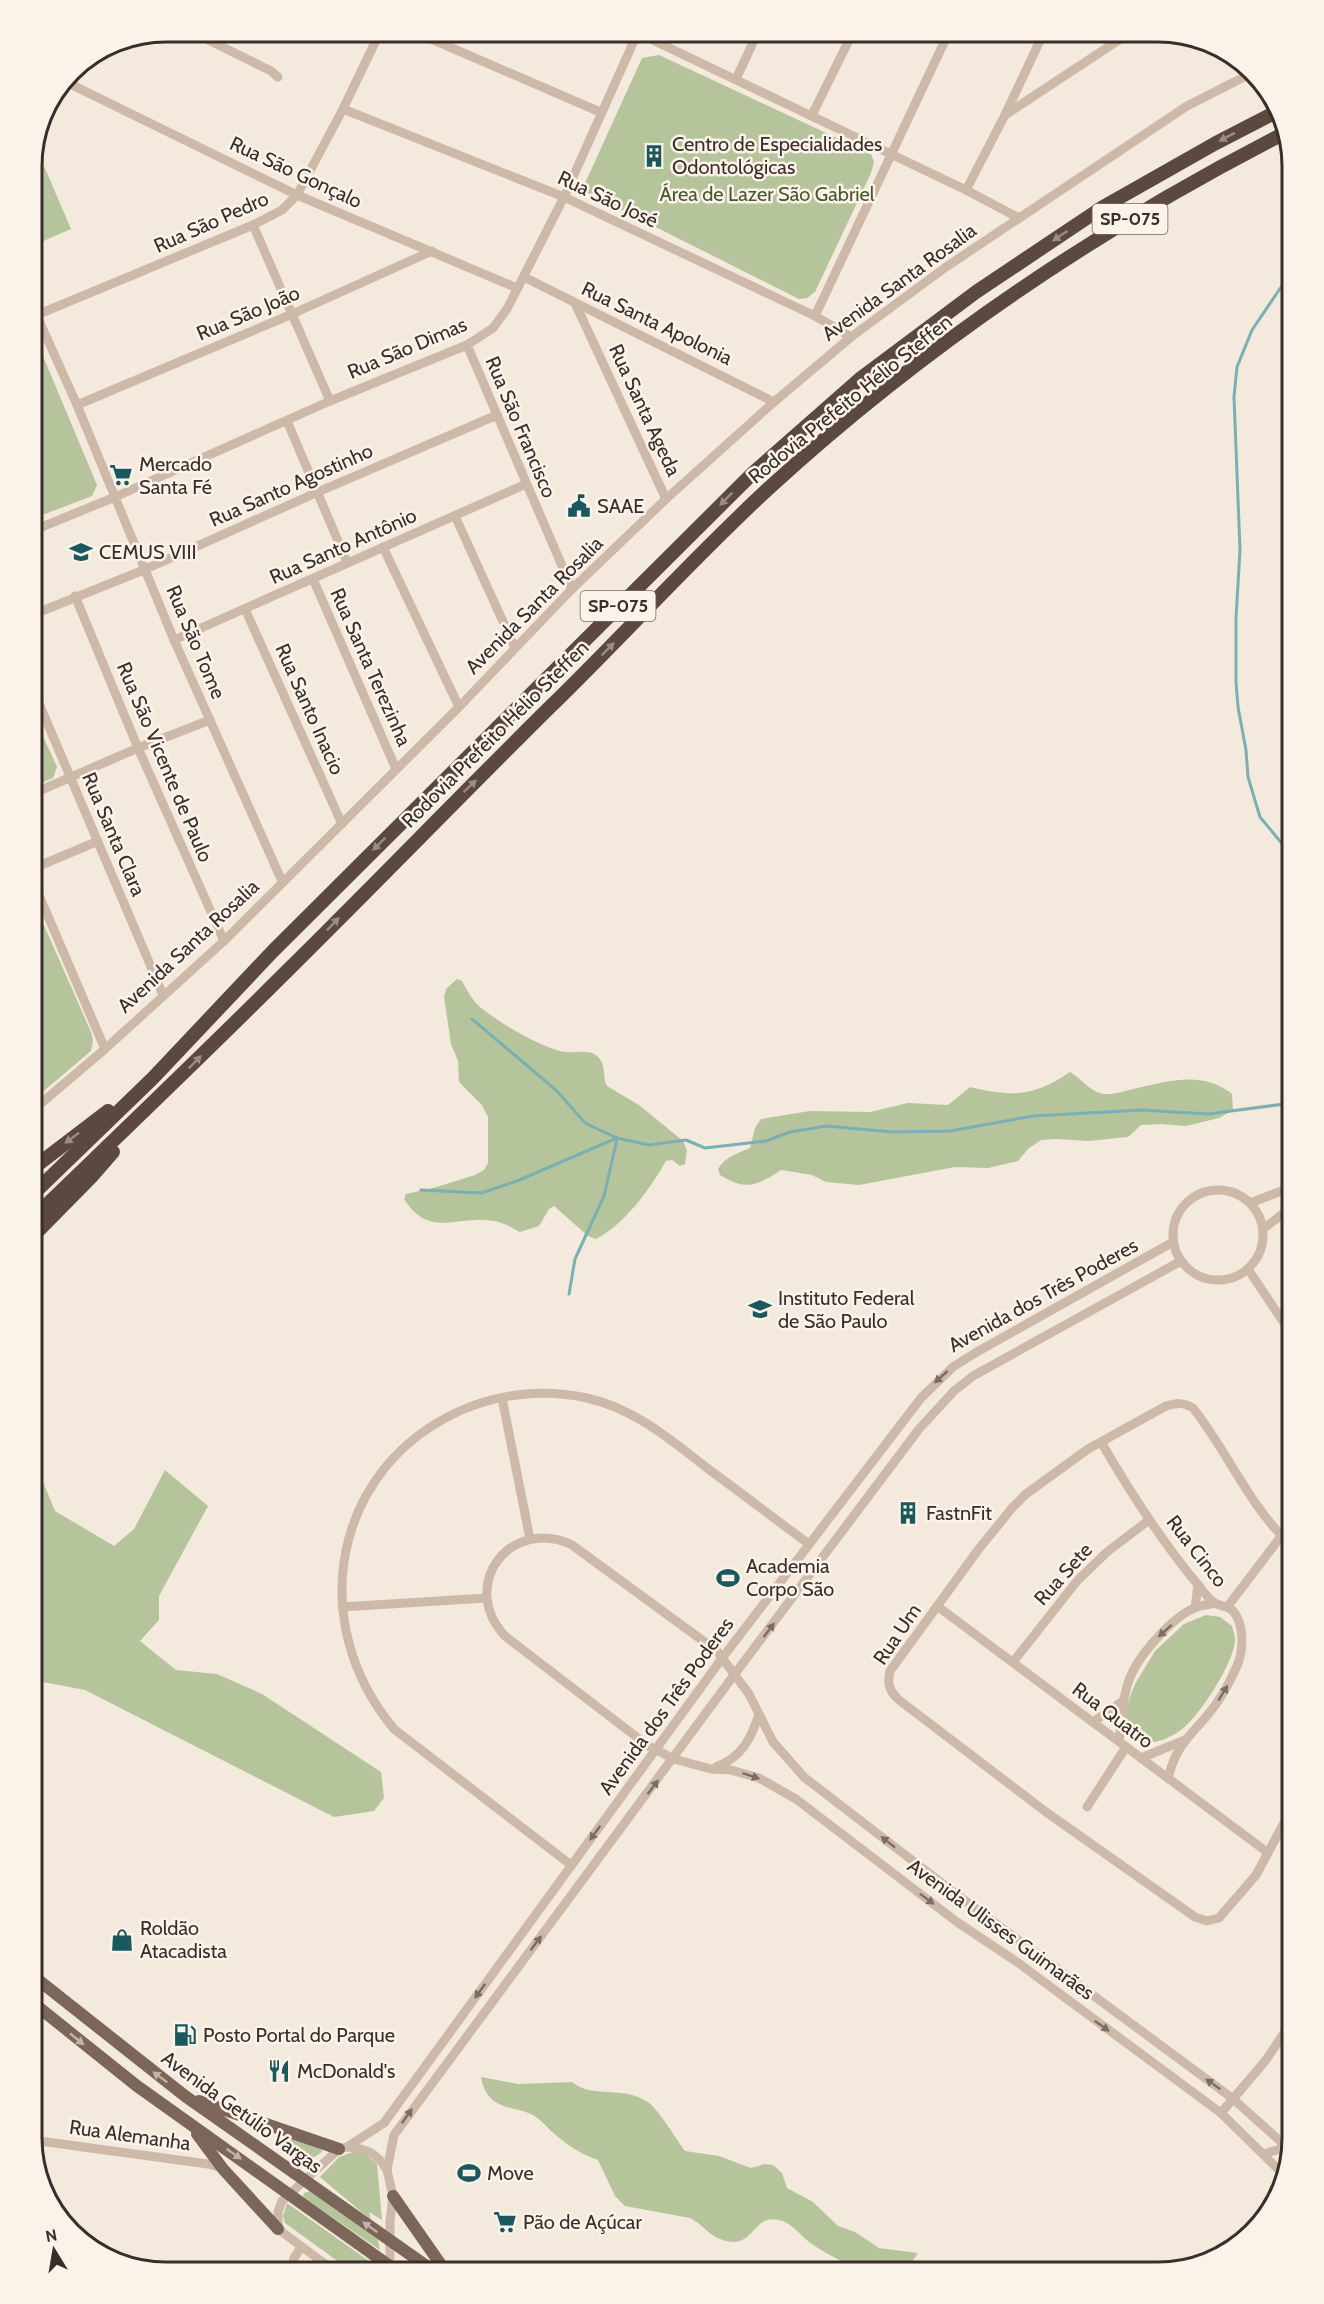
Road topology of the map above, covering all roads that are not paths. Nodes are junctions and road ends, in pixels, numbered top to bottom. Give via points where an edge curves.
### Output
1 (212, 42) edge
2 (375, 42) edge
3 (438, 42) edge
4 (632, 42) edge
5 (658, 42) edge
6 (753, 42) edge
7 (847, 42) edge
8 (944, 42) edge
9 (1039, 42) edge
10 (1116, 42) edge
11 (278, 77) dead end
12 (1244, 77) edge
13 (735, 79) junction
14 (72, 85) edge
15 (343, 109) junction
16 (600, 112) junction
17 (812, 115) junction
18 (1005, 115) junction
19 (1271, 115) edge
20 (1278, 137) edge
21 (891, 153) junction
22 (966, 189) junction
23 (297, 195) junction
24 (564, 197) junction
25 (1019, 218) junction
26 (253, 225) junction
27 (432, 251) junction
28 (524, 277) junction
29 (517, 288) junction
30 (575, 303) junction
31 (42, 314) edge
32 (291, 315) junction
33 (815, 316) junction
34 (42, 333) edge
35 (851, 337) junction
36 (467, 345) junction
37 (330, 401) junction
38 (774, 402) junction
39 (77, 405) junction
40 (497, 415) junction
41 (287, 421) junction
42 (526, 484) junction
43 (318, 492) junction
44 (115, 498) junction
45 (666, 499) junction
46 (455, 516) junction
47 (42, 527) edge
48 (383, 547) junction
49 (347, 562) junction
50 (146, 569) junction
51 (314, 579) junction
52 (572, 589) junction
53 (75, 596) junction
54 (245, 609) junction
55 (42, 611) edge
56 (174, 640) junction
57 (515, 648) junction
58 (459, 707) junction
59 (42, 711) edge
60 (210, 720) junction
61 (138, 748) junction
62 (396, 769) junction
63 (70, 777) junction
64 (42, 790) edge
65 (342, 824) junction
66 (98, 841) junction
67 (42, 865) edge
68 (282, 881) junction
69 (42, 902) edge
70 (224, 941) junction
71 (163, 995) junction
72 (105, 1049) junction
73 (153, 1078) junction
74 (166, 1091) junction
75 (42, 1103) edge
76 (42, 1161) edge
77 (42, 1185) edge
78 (1282, 1191) edge
79 (1250, 1203) junction
80 (42, 1209) edge
81 (1282, 1215) edge
82 (42, 1227) edge
83 (1263, 1229) junction
84 (1173, 1242) junction
85 (1181, 1261) junction
86 (1248, 1269) junction
87 (1282, 1319) edge
88 (502, 1398) junction
89 (1101, 1442) junction
90 (1149, 1520) junction
91 (1282, 1535) joint
92 (530, 1539) junction
93 (809, 1544) junction
94 (1198, 1585) junction
95 (486, 1598) junction
96 (1215, 1603) junction
97 (937, 1606) junction
98 (1228, 1606) junction
99 (342, 1607) junction
100 (1195, 1608) junction
101 (723, 1657) junction
102 (1013, 1662) junction
103 (734, 1676) junction
104 (1123, 1701) junction
105 (759, 1714) junction
106 (1093, 1722) junction
107 (1188, 1739) junction
108 (1123, 1744) junction
109 (655, 1749) junction
110 (1141, 1758) junction
111 (674, 1759) junction
112 (711, 1769) junction
113 (1168, 1778) junction
114 (1087, 1807) dead end
115 (1282, 1828) edge
116 (1268, 1852) junction
117 (571, 1865) junction
118 (42, 1983) edge
119 (42, 2010) edge
120 (1282, 2038) edge
121 (185, 2096) junction
122 (1232, 2098) junction
123 (1221, 2113) junction
124 (186, 2121) junction
125 (42, 2141) edge
126 (1282, 2142) edge
127 (343, 2148) junction
128 (1282, 2150) edge
129 (1264, 2154) junction
130 (223, 2169) junction
131 (1278, 2169) edge
132 (387, 2170) junction
133 (305, 2181) junction
134 (290, 2194) junction
135 (393, 2196) junction
136 (278, 2229) junction
137 (390, 2241) junction
138 (301, 2247) junction
139 (293, 2262) edge
140 (322, 2262) edge
141 (379, 2262) edge
142 (390, 2262) edge
143 (420, 2262) edge
144 (439, 2262) edge

1 - 11 street
2 - 15 street, Rua São Pedro
3 - 16 street
4 - 16 street, Rua São Dimas
5 - 13 street
6 - 13 street
7 - 17 street
8 - 21 street
9 - 18 street
10 - 18 street
12 - 25 street, Avenida Santa Rosalia via 1188,106
13 - 17 street
14 - 23 street, Rua São Gonçalo
15 - 23 street, Rua São Pedro
15 - 24 street, Rua São José
16 - 24 street, Rua São Dimas
17 - 21 street
18 - 22 street
19 -> 73 highway, Rodovia Prefeito Hélio Steffen / SP-075 via 1103,207 976,292 861,378 744,482 297,926
74 -> 20 highway, Rodovia Prefeito Hélio Steffen / SP-075 via 769,488 873,400 982,316 1116,226
21 - 22 street
21 - 33 street
22 - 25 street
23 - 26 street, Rua São Pedro via 282,210
23 - 27 street, Rua São Gonçalo
24 - 28 street, Rua São Dimas
24 - 33 street, Rua São José
25 - 35 street, Avenida Santa Rosalia via 916,287
26 - 31 street, Rua São Pedro
26 - 32 street
27 - 29 street, Rua São Gonçalo
27 - 32 street, Rua São João
28 - 29 street, Rua São Dimas
28 - 30 street, Rua Santa Apolonia
29 - 36 street, Rua São Dimas via 493,328
30 - 38 street, Rua Santa Apolonia
30 - 45 street, Rua Santa Ageda
32 - 37 street
32 - 39 street, Rua São João
33 - 35 street, Rua São José
34 - 39 street, Rua São Tome
35 - 38 street, Avenida Santa Rosalia
36 - 37 street, Rua São Dimas
36 - 40 street, Rua São Francisco
37 - 41 street, Rua São Dimas
38 - 45 street, Avenida Santa Rosalia
39 - 44 street, Rua São Tome
40 - 42 street, Rua São Francisco
40 - 43 street, Rua Santo Agostinho
41 - 43 street
41 - 44 street, Rua São Dimas
42 - 46 street, Rua Santo Antônio
42 - 52 street, Rua São Francisco
43 - 49 street
43 - 50 street, Rua Santo Agostinho
44 - 47 street, Rua São Dimas
44 - 50 street, Rua São Tome
45 - 52 street, Avenida Santa Rosalia
46 - 48 street, Rua Santo Antônio
46 - 57 street
48 - 49 street, Rua Santo Antônio
48 - 58 street
49 - 51 street, Rua Santo Antônio
50 - 53 street, Rua Santo Agostinho
50 - 56 street, Rua São Tome
51 - 54 street, Rua Santo Antônio
51 - 62 street, Rua Santa Terezinha
52 - 57 street, Avenida Santa Rosalia
53 - 55 street, Rua Santo Agostinho
53 - 61 street, Rua São Vicente de Paulo
54 - 56 street, Rua Santo Antônio
54 - 65 street, Rua Santo Inacio
56 - 60 street, Rua São Tome
57 - 58 street, Avenida Santa Rosalia
58 - 62 street, Avenida Santa Rosalia
59 - 63 street, Rua Santa Clara
60 - 61 street
60 - 68 street, Rua São Tome
61 - 63 street
61 - 70 street, Rua São Vicente de Paulo
62 - 65 street, Avenida Santa Rosalia
63 - 64 street
63 - 66 street, Rua Santa Clara
65 - 68 street, Avenida Santa Rosalia
66 - 67 street
66 - 71 street, Rua Santa Clara
68 - 70 street, Avenida Santa Rosalia
69 - 72 street
70 - 71 street, Avenida Santa Rosalia
71 - 72 street, Avenida Santa Rosalia
72 - 75 street, Avenida Santa Rosalia
73 -> 76 highway
73 - 77 highway, Rodovia Prefeito Hélio Steffen / SP-075
74 - 80 highway, Rodovia Prefeito Hélio Steffen / SP-075
74 - 82 highway
78 - 79 street
79 - 83 street
79 - 84 street via 1225,1190 1197,1195 1178,1215
81 - 83 street
83 - 86 street via 1258,1258
84 - 85 street
84 -> 93 street, Avenida dos Três Poderes via 953,1367 921,1398
85 - 86 street via 1192,1272 1213,1280 1235,1277
103 -> 85 street, Avenida dos Três Poderes via 919,1429 954,1391 992,1364
86 - 87 street
88 - 92 street
88 - 93 street via 570,1395 603,1402 634,1415
88 - 99 street via 470,1407 432,1426 399,1453 377,1480 359,1511 347,1545
89 - 90 street, Rua Cinco
89 - 91 street, Rua Um via 1166,1406 1187,1404 1203,1420 1250,1494
89 - 97 street, Rua Um via 1056,1470 1012,1508
90 - 94 street, Rua Cinco
90 - 102 street, Rua Sete via 1077,1581
91 - 98 street
92 - 95 street via 513,1546 495,1564
92 - 101 street via 556,1539 572,1545
93 - 101 street, Avenida dos Três Poderes
94 - 96 street, Rua Cinco
94 - 100 street
95 - 99 street
95 - 109 street, Avenida Ulisses Guimarães via 494,1623 505,1636
96 - 98 street, Rua Cinco
96 - 100 street
97 - 102 street, Rua Quatro
97 - 116 street, Rua Um via 890,1671 889,1685 894,1695 1046,1812 1195,1917 1207,1921 1219,1918 1256,1875
107 -> 98 street, Rua Cinco via 1225,1692 1242,1653 1237,1616
99 - 117 street via 345,1634 356,1668 372,1700 394,1729
100 -> 104 street via 1152,1643 1131,1674
101 - 103 street, Avenida Ulisses Guimarães
101 - 109 street, Avenida dos Três Poderes
102 - 106 street, Rua Quatro
103 - 105 street, Avenida Ulisses Guimarães
103 - 111 street, Avenida dos Três Poderes
104 - 106 street
104 - 108 street
105 - 112 street via 743,1750
122 -> 105 street, Avenida Ulisses Guimarães via 805,1778 773,1742
106 - 108 street, Rua Quatro
107 - 110 street, Rua Cinco
107 - 113 street, Rua Cinco via 1176,1752
108 - 110 street, Rua Quatro
108 - 114 street
109 - 111 street, Avenida Ulisses Guimarães
109 -> 117 street, Avenida dos Três Poderes
110 - 113 street, Rua Quatro
111 - 112 street, Avenida Ulisses Guimarães
132 -> 111 street, Avenida dos Três Poderes via 394,2136
112 -> 123 street, Avenida Ulisses Guimarães via 759,1778 796,1799 957,1922
113 - 116 street, Rua Quatro
115 - 116 street
117 -> 127 street, Avenida dos Três Poderes via 384,2123
121 -> 118 main road, Avenida Getúlio Vargas
119 -> 124 main road, Avenida Getúlio Vargas
120 - 122 street
121 - 127 main road
121 - 133 main road, Avenida Getúlio Vargas
122 - 123 street
122 - 126 street, Avenida Ulisses Guimarães
123 - 129 street, Avenida Ulisses Guimarães
124 - 130 main road
124 -> 134 main road, Avenida Getúlio Vargas
125 - 130 street, Rua Alemanha
127 - 132 street via 374,2152
127 - 133 street, Avenida dos Três Poderes
128 - 129 street
129 - 131 street, Avenida Ulisses Guimarães
130 - 136 main road
132 - 135 street, Avenida dos Três Poderes
133 - 134 street, Avenida dos Três Poderes
137 -> 133 main road, Avenida Getúlio Vargas
134 - 136 street, Avenida dos Três Poderes via 279,2207
134 - 141 main road, Avenida Getúlio Vargas
135 - 137 street, Avenida dos Três Poderes
135 - 144 main road
136 - 138 street
137 - 142 street, Avenida dos Três Poderes
137 - 143 main road, Avenida Getúlio Vargas
138 - 139 street
138 - 140 street

